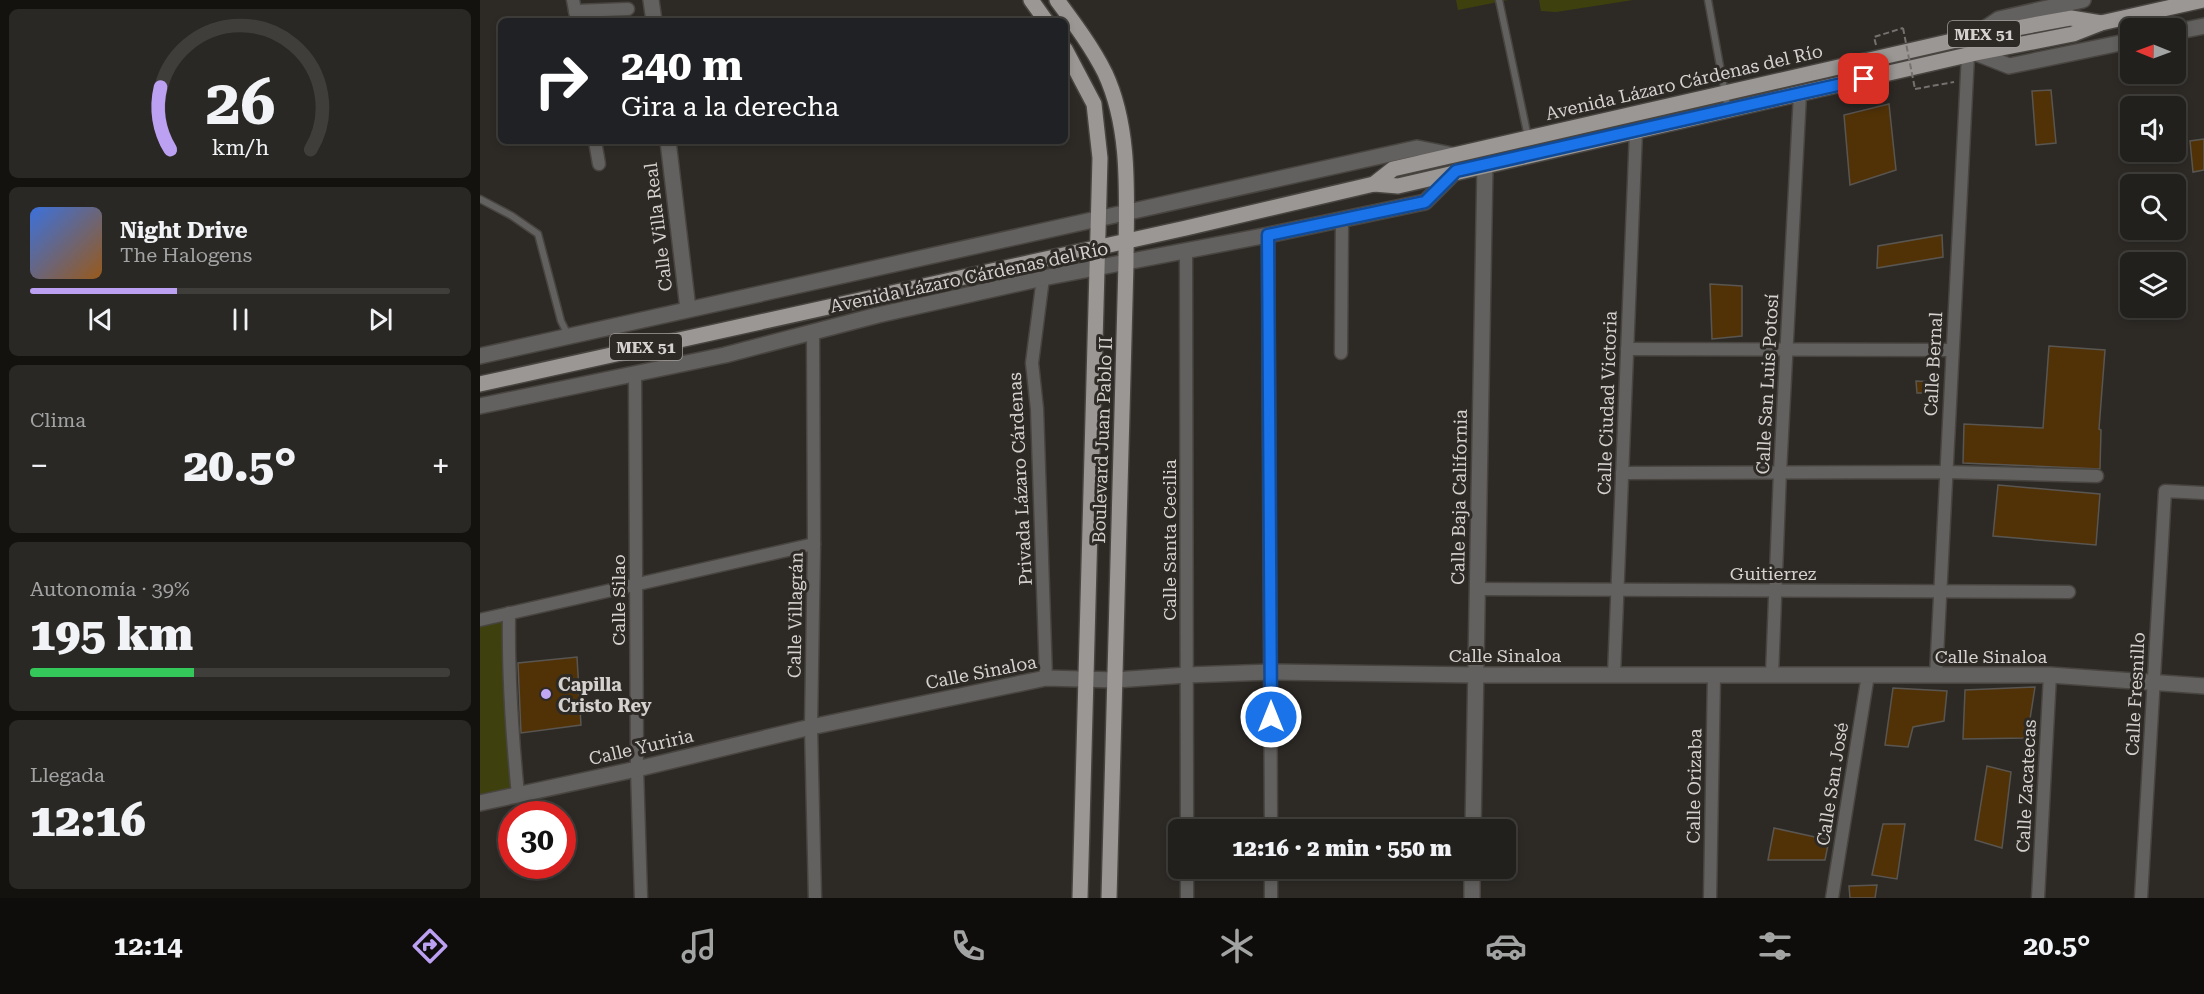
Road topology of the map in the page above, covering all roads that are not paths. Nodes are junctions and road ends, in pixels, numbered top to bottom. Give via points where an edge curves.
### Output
1 (651, 0) edge
2 (1031, 0) edge
3 (1057, 0) edge
4 (1499, 0) edge
5 (1708, 0) edge
6 (2083, 0) edge
7 (2203, 0) edge
8 (628, 9) dead end
9 (575, 11) edge
10 (654, 18) edge
11 (1044, 18) edge
12 (2101, 23) junction
13 (2204, 26) edge
14 (2186, 30) edge
15 (1974, 36) junction
16 (2120, 43) edge
17 (1972, 54) junction
18 (1068, 55) edge
19 (1725, 93) junction
20 (1800, 94) junction
21 (1728, 110) junction
22 (1636, 131) junction
23 (1528, 138) junction
24 (596, 144) edge
25 (668, 144) edge
26 (1452, 155) junction
27 (599, 164) dead end
28 (1485, 165) junction
29 (1456, 171) junction
30 (1374, 184) junction
31 (480, 200) edge
32 (1126, 211) junction
33 (1099, 219) junction
34 (1342, 220) junction
35 (1268, 235) junction
36 (1126, 241) junction
37 (1099, 246) junction
38 (1186, 251) junction
39 (1126, 263) junction
40 (1098, 268) junction
41 (1043, 278) junction
42 (688, 309) junction
43 (813, 332) junction
44 (568, 336) junction
45 (1627, 349) junction
46 (1787, 350) junction
47 (1952, 350) junction
48 (1341, 353) dead end
49 (480, 356) edge
50 (635, 375) junction
51 (480, 384) edge
52 (480, 406) edge
53 (1780, 472) junction
54 (1946, 472) junction
55 (1622, 473) junction
56 (2097, 476) dead end
57 (2204, 493) edge
58 (814, 544) junction
59 (636, 584) junction
60 (1477, 589) junction
61 (1618, 590) junction
62 (1775, 591) junction
63 (1940, 591) junction
64 (2069, 592) dead end
65 (509, 613) junction
66 (480, 620) edge
67 (1272, 672) junction
68 (1187, 675) junction
69 (1475, 675) junction
70 (1614, 675) junction
71 (1714, 675) junction
72 (1772, 675) junction
73 (1868, 675) junction
74 (1936, 675) junction
75 (2050, 675) junction
76 (1046, 678) junction
77 (1086, 679) junction
78 (1115, 680) junction
79 (2154, 682) junction
80 (2204, 686) edge
81 (811, 727) junction
82 (637, 769) junction
83 (518, 795) junction
84 (480, 803) edge
85 (1187, 819) edge
86 (1271, 819) edge
87 (1473, 819) edge
88 (1187, 879) edge
89 (1271, 879) edge
90 (1472, 879) edge
91 (641, 898) edge
92 (815, 898) edge
93 (1080, 898) edge
94 (1109, 898) edge
95 (1187, 898) edge
96 (1271, 898) edge
97 (1472, 898) edge
98 (1710, 898) edge
99 (1832, 898) edge
100 (2038, 898) edge
101 (2141, 898) edge

1 - 10 street
2 - 11 main road
3 - 32 main road, Boulevard Juan Pablo II via 1105,74 1120,118
4 - 23 lane
5 - 19 lane
6 - 15 street via 1999,19
7 - 12 main road, Avenida Lázaro Cárdenas del Río / MEX 51
8 - 9 street
12 - 15 main road, Avenida Lázaro Cárdenas del Río / MEX 51 via 2071,18
12 - 17 main road, Avenida Lázaro Cárdenas del Río / MEX 51 via 2073,34
13 - 14 street
15 - 19 main road, Avenida Lázaro Cárdenas del Río / MEX 51
16 - 17 street via 2009,66
17 - 20 main road, Avenida Lázaro Cárdenas del Río / MEX 51
17 - 47 street, Calle Bernal via 1966,79
18 - 33 main road, Boulevard Juan Pablo II via 1094,104 1100,158
19 - 21 lane
19 - 23 main road, Avenida Lázaro Cárdenas del Río / MEX 51
20 - 21 main road, Avenida Lázaro Cárdenas del Río / MEX 51
20 - 46 street, Calle San Luis Potosí
21 - 22 main road, Avenida Lázaro Cárdenas del Río / MEX 51
22 - 28 main road, Avenida Lázaro Cárdenas del Río / MEX 51
22 - 45 street, Calle Ciudad Victoria
23 - 26 main road, Avenida Lázaro Cárdenas del Río / MEX 51
24 - 27 street
25 - 42 street, Calle Villa Real
26 - 30 main road, Avenida Lázaro Cárdenas del Río / MEX 51 via 1393,169
26 - 32 street, Avenida Lázaro Cárdenas del Río via 1417,148
28 - 29 main road, Avenida Lázaro Cárdenas del Río / MEX 51
28 - 60 street, Calle Baja California
29 - 30 main road, Avenida Lázaro Cárdenas del Río / MEX 51 via 1398,186
29 - 34 street, Avenida Lázaro Cárdenas del Río via 1425,202
30 - 36 main road, Avenida Lázaro Cárdenas del Río / MEX 51
31 - 44 lane via 537,234
32 - 33 street, Avenida Lázaro Cárdenas del Río
32 - 36 main road, Boulevard Juan Pablo II
33 - 37 main road, Boulevard Juan Pablo II
33 - 42 street, Avenida Lázaro Cárdenas del Río
34 - 35 street, Avenida Lázaro Cárdenas del Río
34 - 48 street
35 - 38 street, Avenida Lázaro Cárdenas del Río
35 - 67 street
36 - 37 main road, Avenida Lázaro Cárdenas del Río / MEX 51
36 - 39 main road, Boulevard Juan Pablo II
37 - 40 main road, Boulevard Juan Pablo II
37 - 51 main road, Avenida Lázaro Cárdenas del Río / MEX 51
38 - 39 street, Avenida Lázaro Cárdenas del Río
38 - 68 street, Calle Santa Cecilia
39 - 40 street, Avenida Lázaro Cárdenas del Río
39 - 78 main road, Boulevard Juan Pablo II
40 - 41 street, Avenida Lázaro Cárdenas del Río
40 - 77 main road, Boulevard Juan Pablo II
41 - 43 street, Avenida Lázaro Cárdenas del Río
41 - 76 street, Privada Lázaro Cárdenas via 1032,363
42 - 44 street, Avenida Lázaro Cárdenas del Río
43 - 50 street, Avenida Lázaro Cárdenas del Río
43 - 58 street, Calle Villagrán
44 - 49 street, Avenida Lázaro Cárdenas del Río
45 - 46 street
45 - 55 street, Calle Ciudad Victoria
46 - 47 street
46 - 53 street, Calle San Luis Potosí
47 - 54 street, Calle Bernal
50 - 52 street, Avenida Lázaro Cárdenas del Río
50 - 59 street, Calle Silao
53 - 54 street
53 - 55 street
53 - 62 street, Calle San Luis Potosí
54 - 56 street
54 - 63 street, Calle Bernal
55 - 61 street, Calle Ciudad Victoria
57 - 79 street, Calle Fresnillo via 2165,491
58 - 59 street
58 - 81 street, Calle Villagrán
59 - 65 street
59 - 82 street, Calle Silao
60 - 61 street, Guitierrez
60 - 69 street, Calle Baja California
61 - 62 street, Guitierrez
61 - 70 street, Calle Ciudad Victoria
62 - 63 street, Guitierrez
62 - 72 street, Calle San Luis Potosí
63 - 64 street, Guitierrez
63 - 74 street, Calle Bernal
65 - 66 street
65 - 83 street
67 - 68 street, Calle Sinaloa
67 - 69 street, Calle Sinaloa
67 - 86 street
68 - 78 street, Calle Sinaloa
68 - 85 street, Calle Santa Cecilia
69 - 70 street, Calle Sinaloa
69 - 87 street, Calle Baja California
70 - 71 street, Calle Sinaloa
71 - 72 street, Calle Sinaloa
71 - 98 street, Calle Orizaba
72 - 73 street, Calle Sinaloa
73 - 74 street, Calle Sinaloa
73 - 99 street, Calle San José
74 - 75 street, Calle Sinaloa
75 - 79 street, Calle Sinaloa
75 - 100 street, Calle Zacatecas
76 - 77 street, Calle Sinaloa
76 - 81 street, Calle Sinaloa
77 - 78 street, Calle Sinaloa
77 - 93 main road, Boulevard Juan Pablo II
78 - 94 main road, Boulevard Juan Pablo II
79 - 80 street, Calle Sinaloa
79 - 101 street, Calle Fresnillo
81 - 82 street, Calle Yuriria
81 - 92 street, Calle Villagrán
82 - 83 street, Calle Yuriria
82 - 91 street, Calle Silao
83 - 84 street, Calle Yuriria
88 - 95 street
89 - 96 street
90 - 97 street

